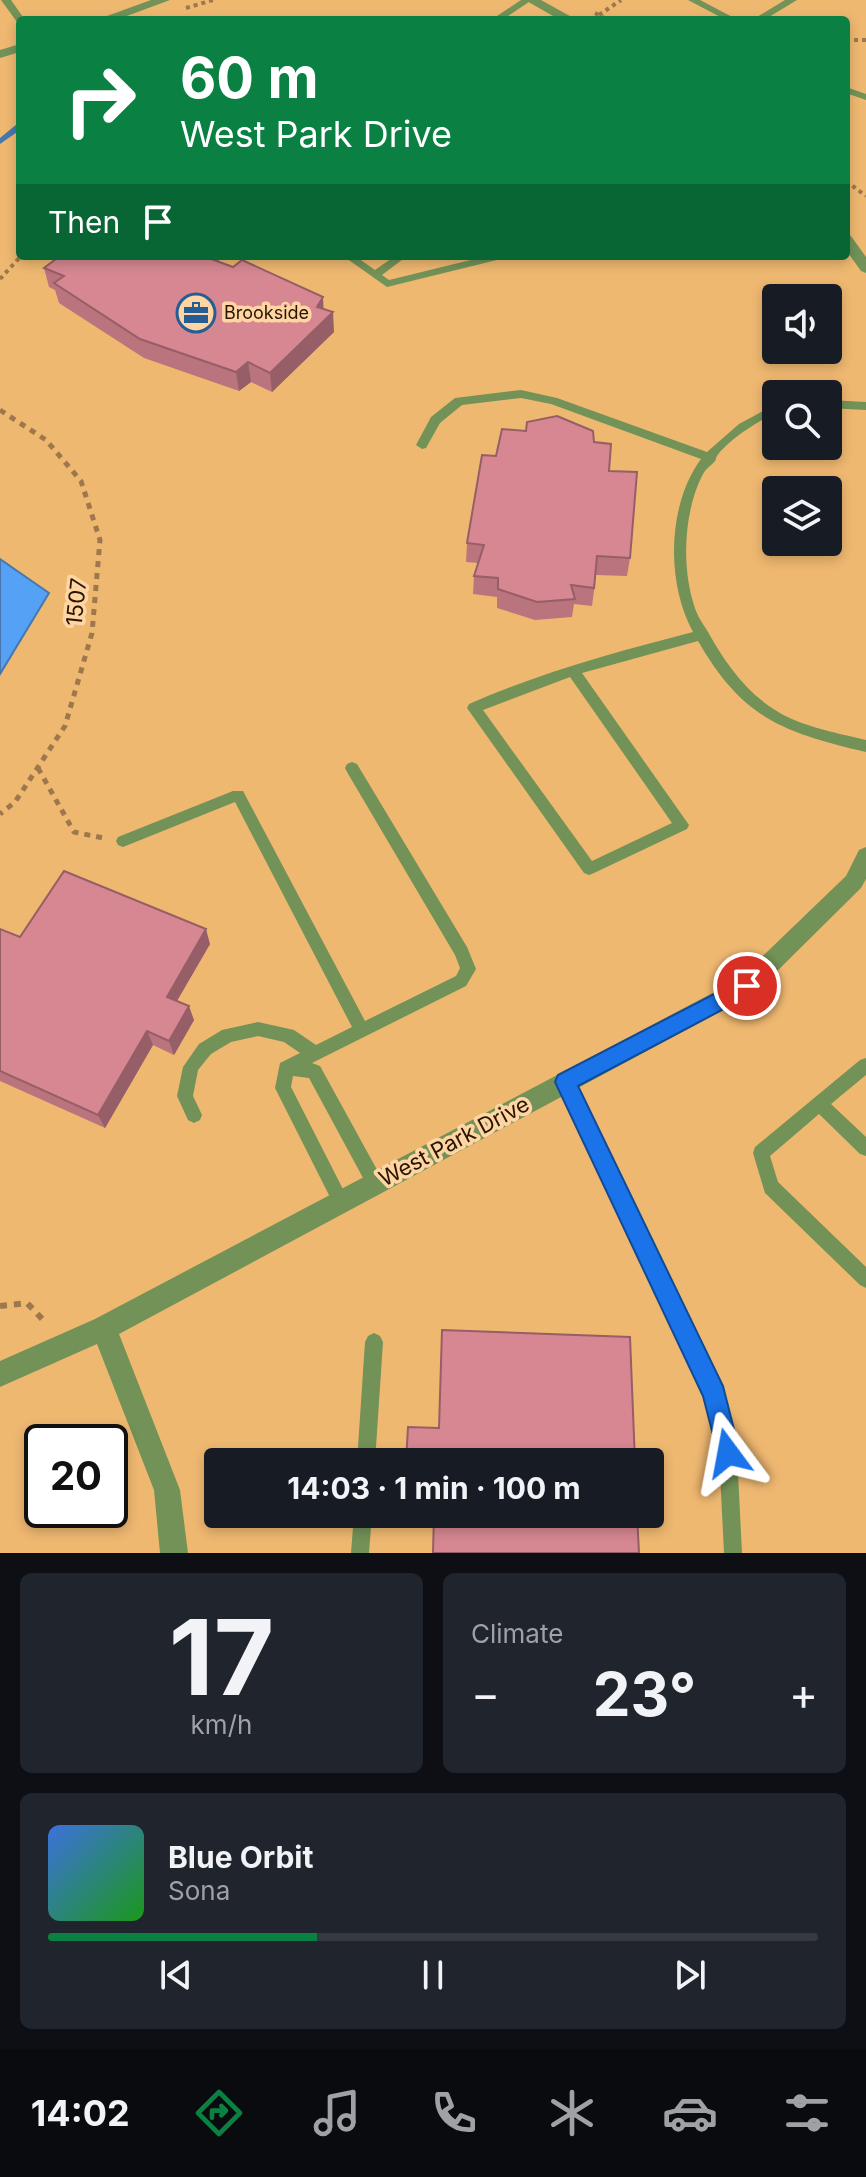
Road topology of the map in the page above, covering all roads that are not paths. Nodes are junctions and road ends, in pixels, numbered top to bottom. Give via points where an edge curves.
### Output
1 (164, 0) edge
2 (529, 0) edge
3 (693, 0) edge
4 (792, 0) edge
5 (115, 16) edge
6 (503, 16) edge
7 (562, 16) edge
8 (725, 16) edge
9 (764, 16) edge
10 (850, 245) edge
11 (354, 260) edge
12 (396, 260) edge
13 (485, 260) edge
14 (866, 268) edge
15 (375, 275) junction
16 (842, 405) edge
17 (866, 406) edge
18 (762, 417) edge
19 (422, 445) dead end
20 (711, 458) junction
21 (703, 635) junction
22 (573, 670) junction
23 (866, 746) edge
24 (352, 768) dead end
25 (123, 841) road end
26 (866, 856) edge
27 (362, 1031) junction
28 (315, 1054) junction
29 (866, 1065) edge
30 (286, 1068) junction
31 (565, 1082) junction
32 (820, 1104) junction
33 (194, 1115) dead end
34 (866, 1148) edge
35 (375, 1183) junction
36 (341, 1201) junction
37 (866, 1279) edge
38 (104, 1328) junction
39 (374, 1342) dead end
40 (0, 1374) edge
41 (367, 1448) edge
42 (362, 1528) edge
43 (174, 1553) edge
44 (360, 1553) edge
45 (733, 1553) edge

1 - 5 street
2 - 6 lane
2 - 7 street
3 - 8 lane
4 - 9 lane
10 - 14 street
11 - 15 lane
12 - 15 lane
13 - 15 lane via 387,284
16 - 17 lane
18 - 20 lane via 734,434
19 - 20 lane via 435,420 459,401 521,394
20 - 21 lane via 698,473 681,531 685,597
21 - 22 lane
21 - 23 lane via 714,660 762,708 797,729
22 - 22 lane via 474,708 589,869 682,825
24 - 27 lane via 468,969 461,981
25 - 27 lane via 238,795
26 - 31 street, West Park Drive via 854,882 747,986
27 - 28 lane
28 - 30 lane
28 - 33 lane via 288,1035 258,1029 228,1035 205,1049 191,1067 185,1096
29 - 32 lane
30 - 35 lane via 314,1071
30 - 36 lane via 283,1088
31 - 35 street, West Park Drive
31 - 45 lane via 715,1394 728,1453
32 - 34 lane
32 - 37 lane via 761,1153 771,1187
35 - 36 street, West Park Drive
36 - 38 street, West Park Drive
38 - 40 street, West Park Drive
38 - 43 street via 167,1490
39 - 41 lane
42 - 44 lane

